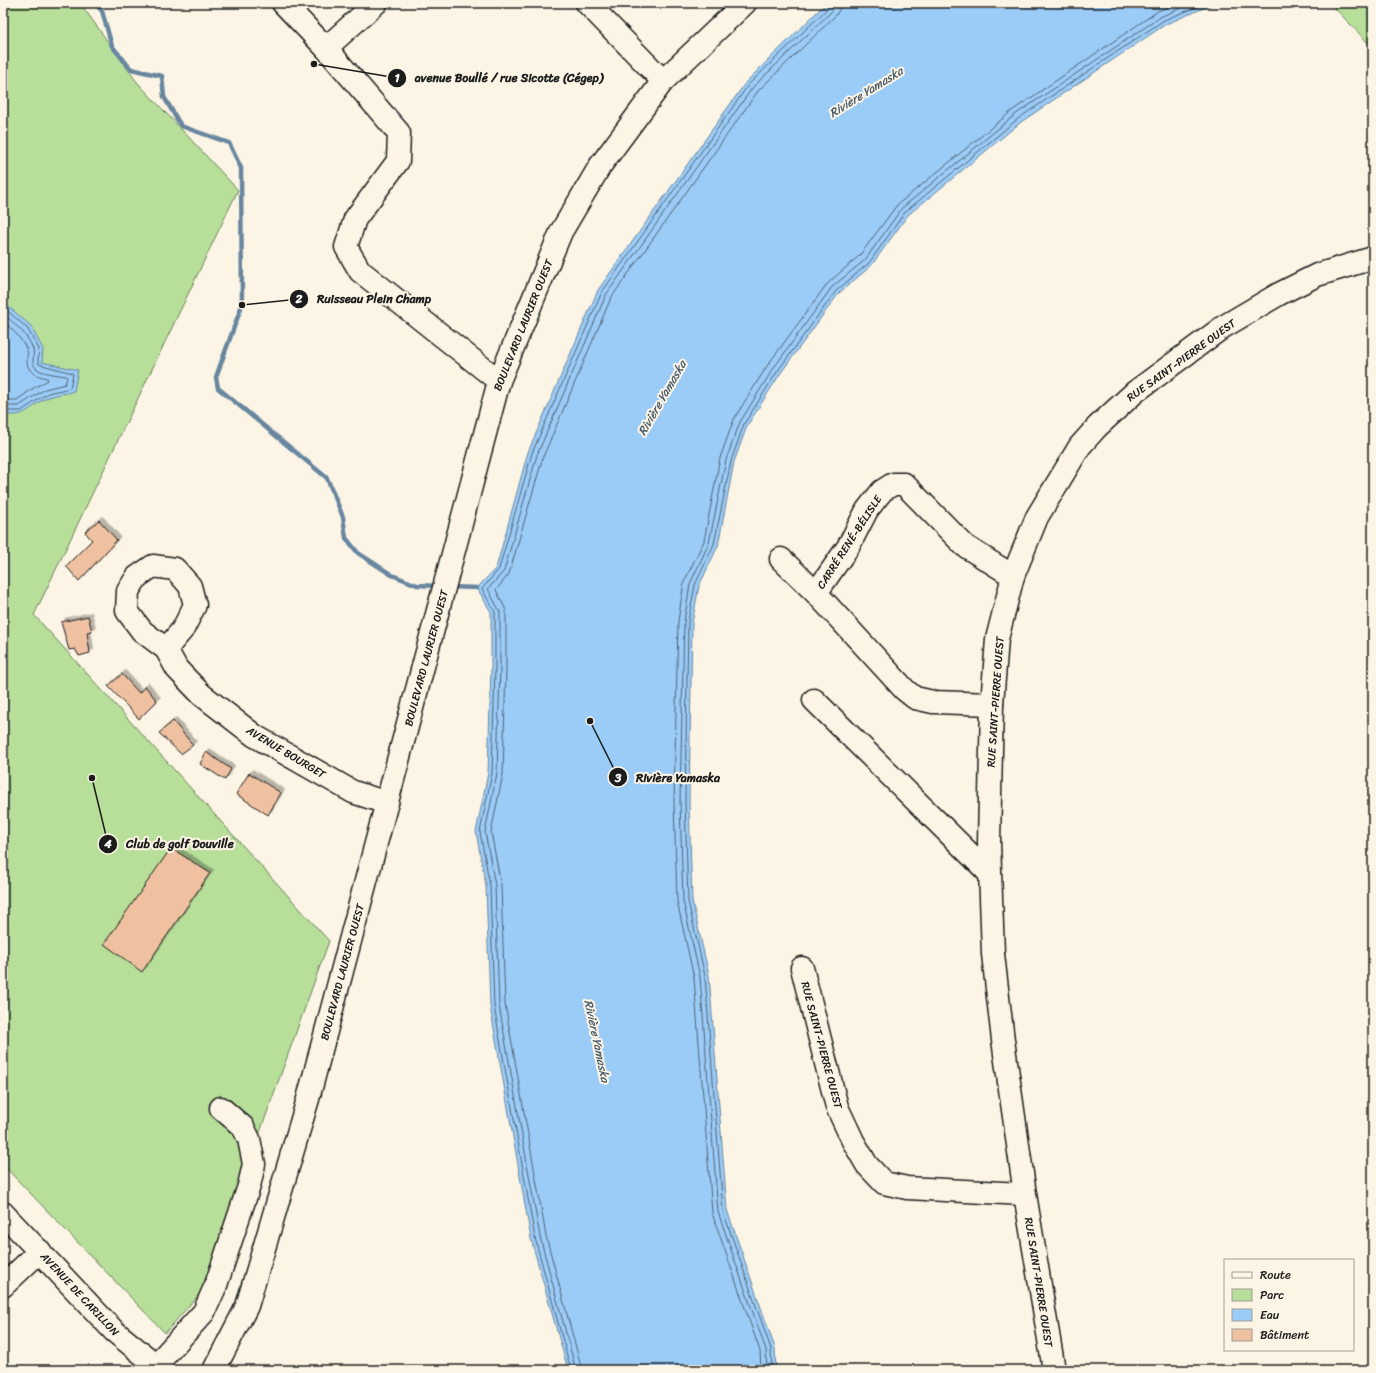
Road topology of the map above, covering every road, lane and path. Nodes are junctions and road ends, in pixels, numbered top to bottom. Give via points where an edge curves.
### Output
1 (283, 3) edge
2 (376, 3) edge
3 (587, 3) edge
4 (745, 3) edge
5 (326, 48) junction
6 (663, 81) junction
7 (1373, 258) edge
8 (499, 381) junction
9 (781, 559) dead end
10 (1013, 576) junction
11 (816, 593) junction
12 (166, 649) dead end
13 (814, 700) dead end
14 (992, 704) junction
15 (387, 803) junction
16 (990, 874) junction
17 (802, 968) dead end
18 (221, 1108) dead end
19 (1025, 1194) junction
20 (3, 1213) edge
21 (40, 1251) junction
22 (3, 1286) edge
23 (159, 1368) edge
24 (214, 1370) edge
25 (1054, 1370) edge

1 - 5 street
2 - 5 street
3 - 6 street
4 - 6 street, BOULEVARD LAURIER OUEST
5 - 8 street via 399,133 398,161 355,219 346,247 360,271
6 - 8 street, BOULEVARD LAURIER OUEST via 600,166 561,232
7 - 10 street, RUE SAINT-PIERRE OUEST via 1317,275 1278,294 1223,327 1135,392 1080,446 1037,517
8 - 15 street, BOULEVARD LAURIER OUEST
9 - 11 street, CARRÉ RENÉ-BÉLISLE
10 - 11 street, CARRÉ RENÉ-BÉLISLE via 965,546 904,484 893,484 882,491 867,510 848,547
10 - 14 street, RUE SAINT-PIERRE OUEST via 997,639
11 - 14 street, CARRÉ RENÉ-BÉLISLE via 915,698 932,702
12 - 15 street, AVENUE BOURGET via 177,669 202,695 255,736 353,792
13 - 16 street
14 - 16 street, RUE SAINT-PIERRE OUEST
15 - 24 street, BOULEVARD LAURIER OUEST via 308,1099 247,1306
16 - 19 street, RUE SAINT-PIERRE OUEST via 993,954
17 - 19 street, RUE SAINT-PIERRE OUEST via 837,1108 867,1165 884,1183 907,1188
18 - 23 street via 243,1127 249,1139 254,1164 249,1186 216,1285 204,1312
19 - 25 street, RUE SAINT-PIERRE OUEST
20 - 21 street, AVENUE DE CARILLON
21 - 22 street
21 - 23 street, AVENUE DE CARILLON via 114,1331

